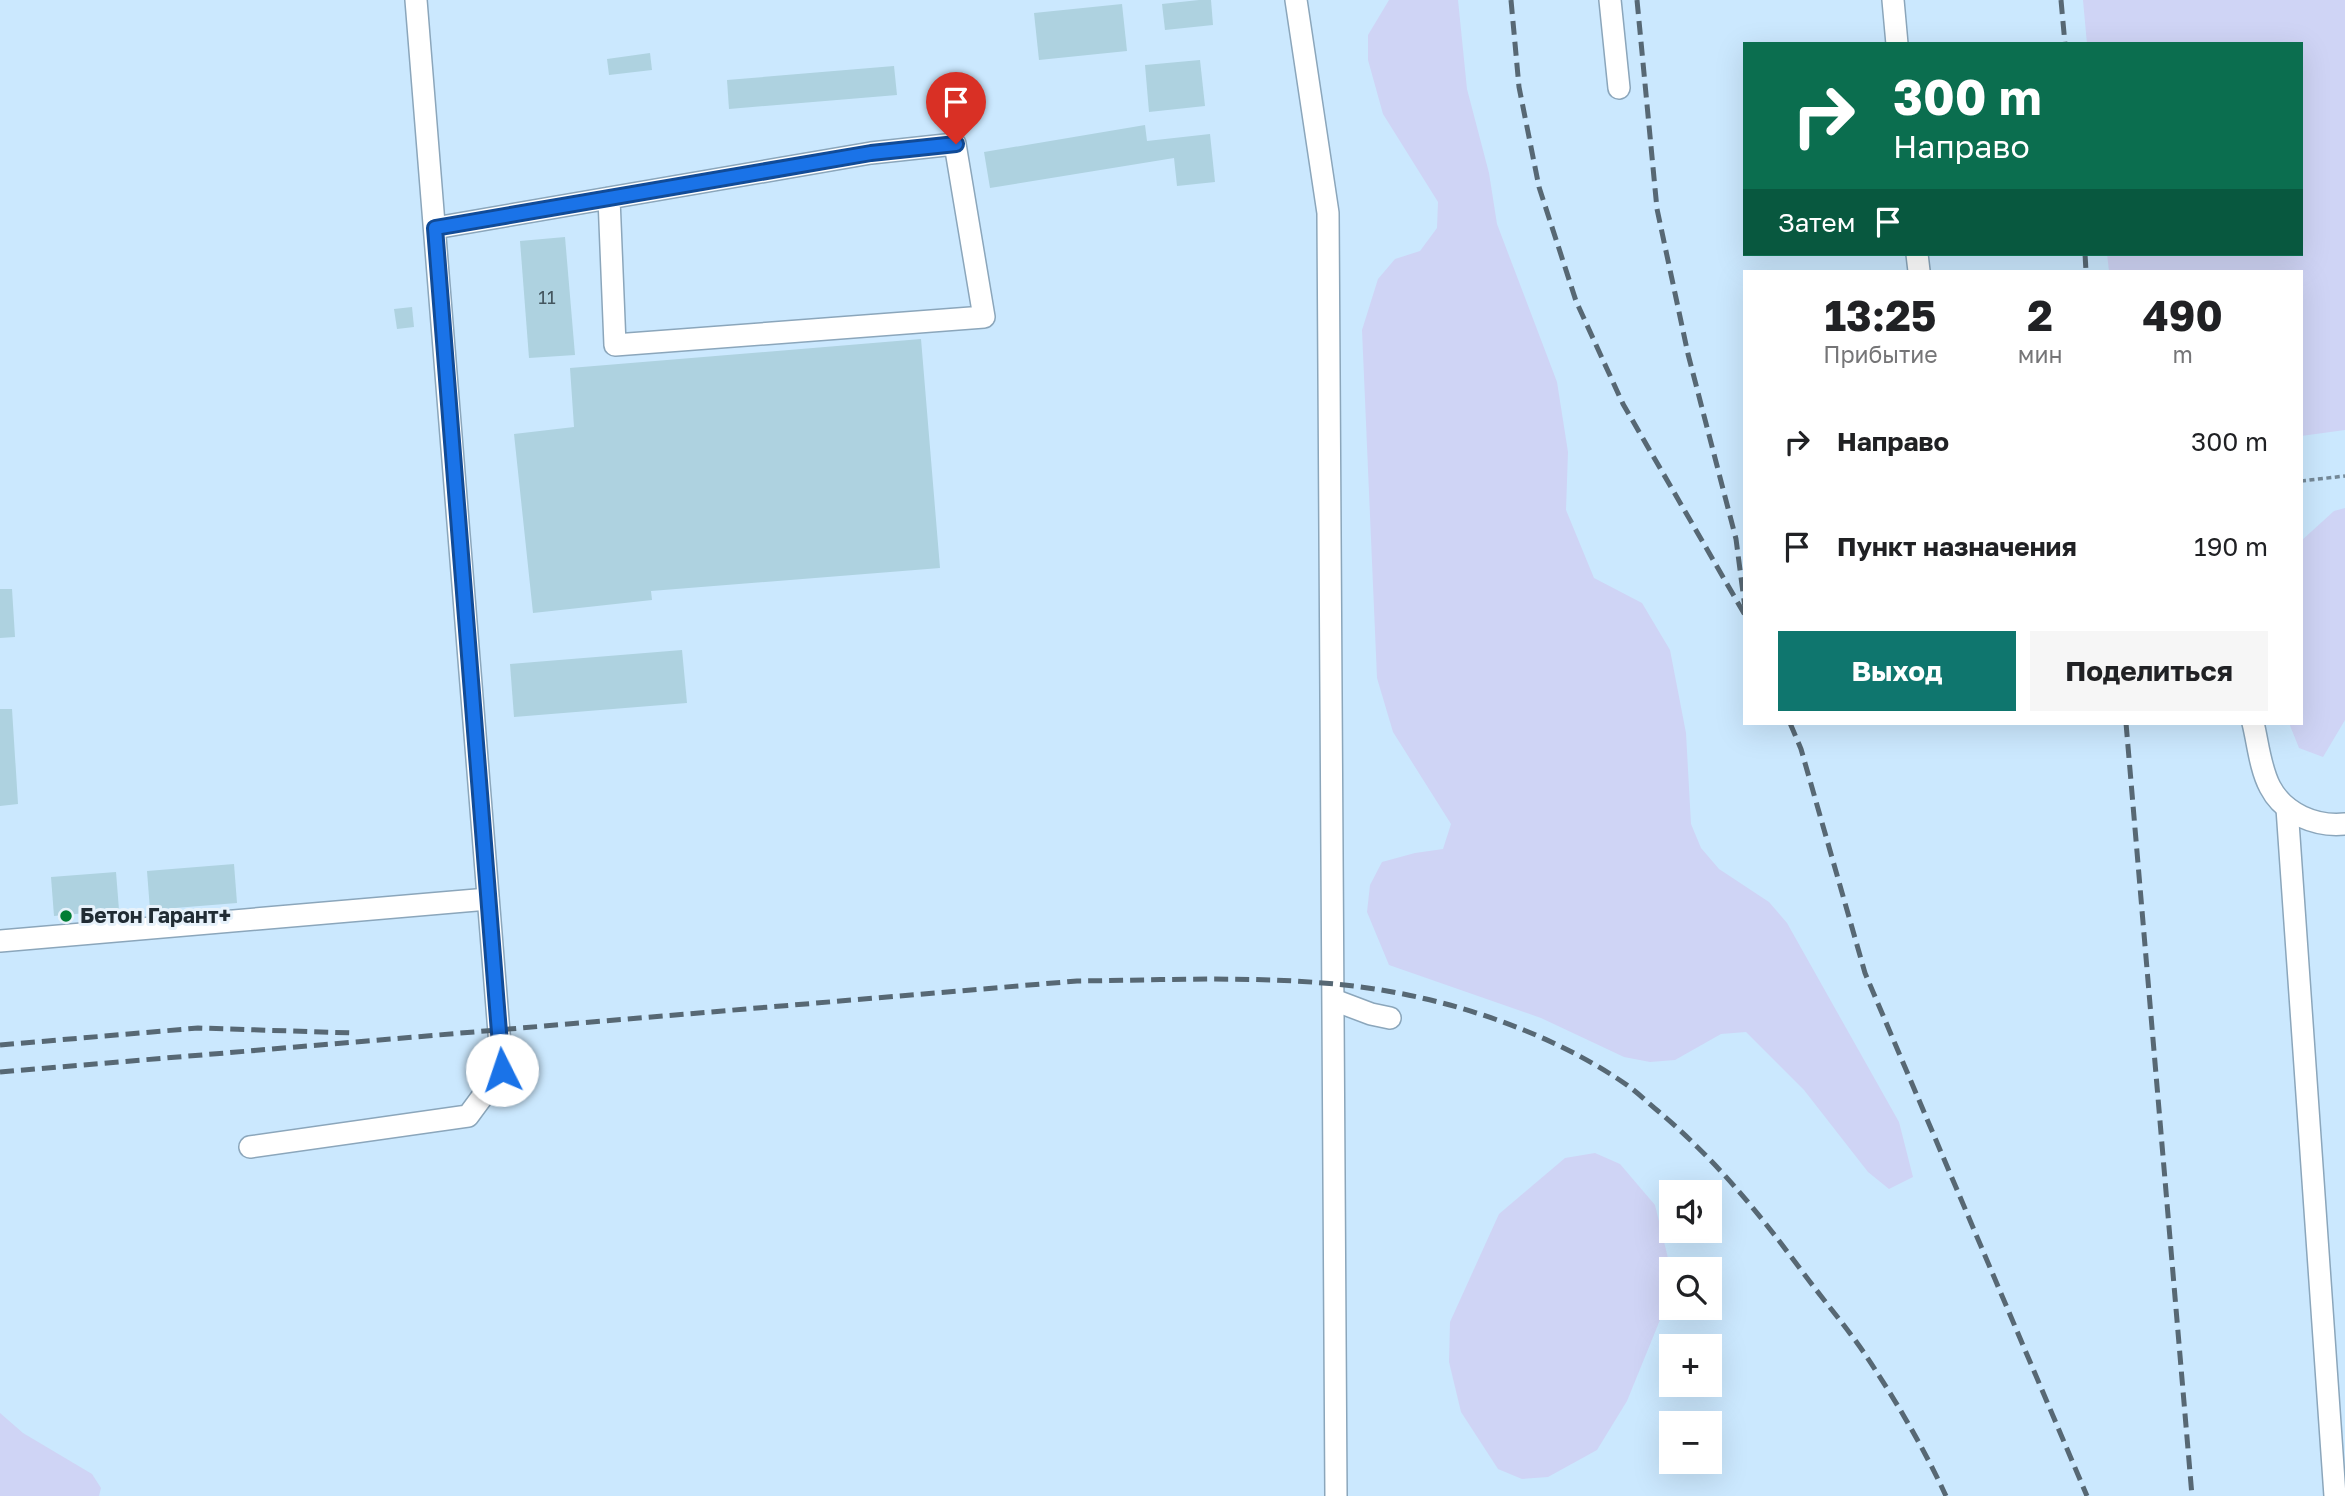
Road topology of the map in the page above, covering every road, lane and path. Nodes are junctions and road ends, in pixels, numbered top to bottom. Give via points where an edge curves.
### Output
1 (416, 0) edge
2 (1296, 0) edge
3 (1610, 0) edge
4 (1893, 0) edge
5 (1897, 42) edge
6 (1619, 88) dead end
7 (609, 198) junction
8 (435, 228) junction
9 (2345, 476) edge
10 (2303, 481) edge
11 (2254, 725) edge
12 (2287, 808) junction
13 (2345, 824) edge
14 (488, 899) junction
15 (0, 941) edge
16 (1334, 1000) junction
17 (1390, 1017) dead end
18 (250, 1147) dead end
19 (1336, 1496) edge
20 (2334, 1496) edge

1 - 8 street
2 - 16 street via 1328,213
3 - 6 street
4 - 5 street
7 - 7 street via 871,153 956,144 984,317 615,345
7 - 8 street
8 - 14 street
9 - 10 path
11 - 12 street via 2270,788
12 - 13 street via 2306,820
12 - 20 street
14 - 15 street
14 - 18 street via 502,1070 468,1116
16 - 17 street
16 - 19 street

